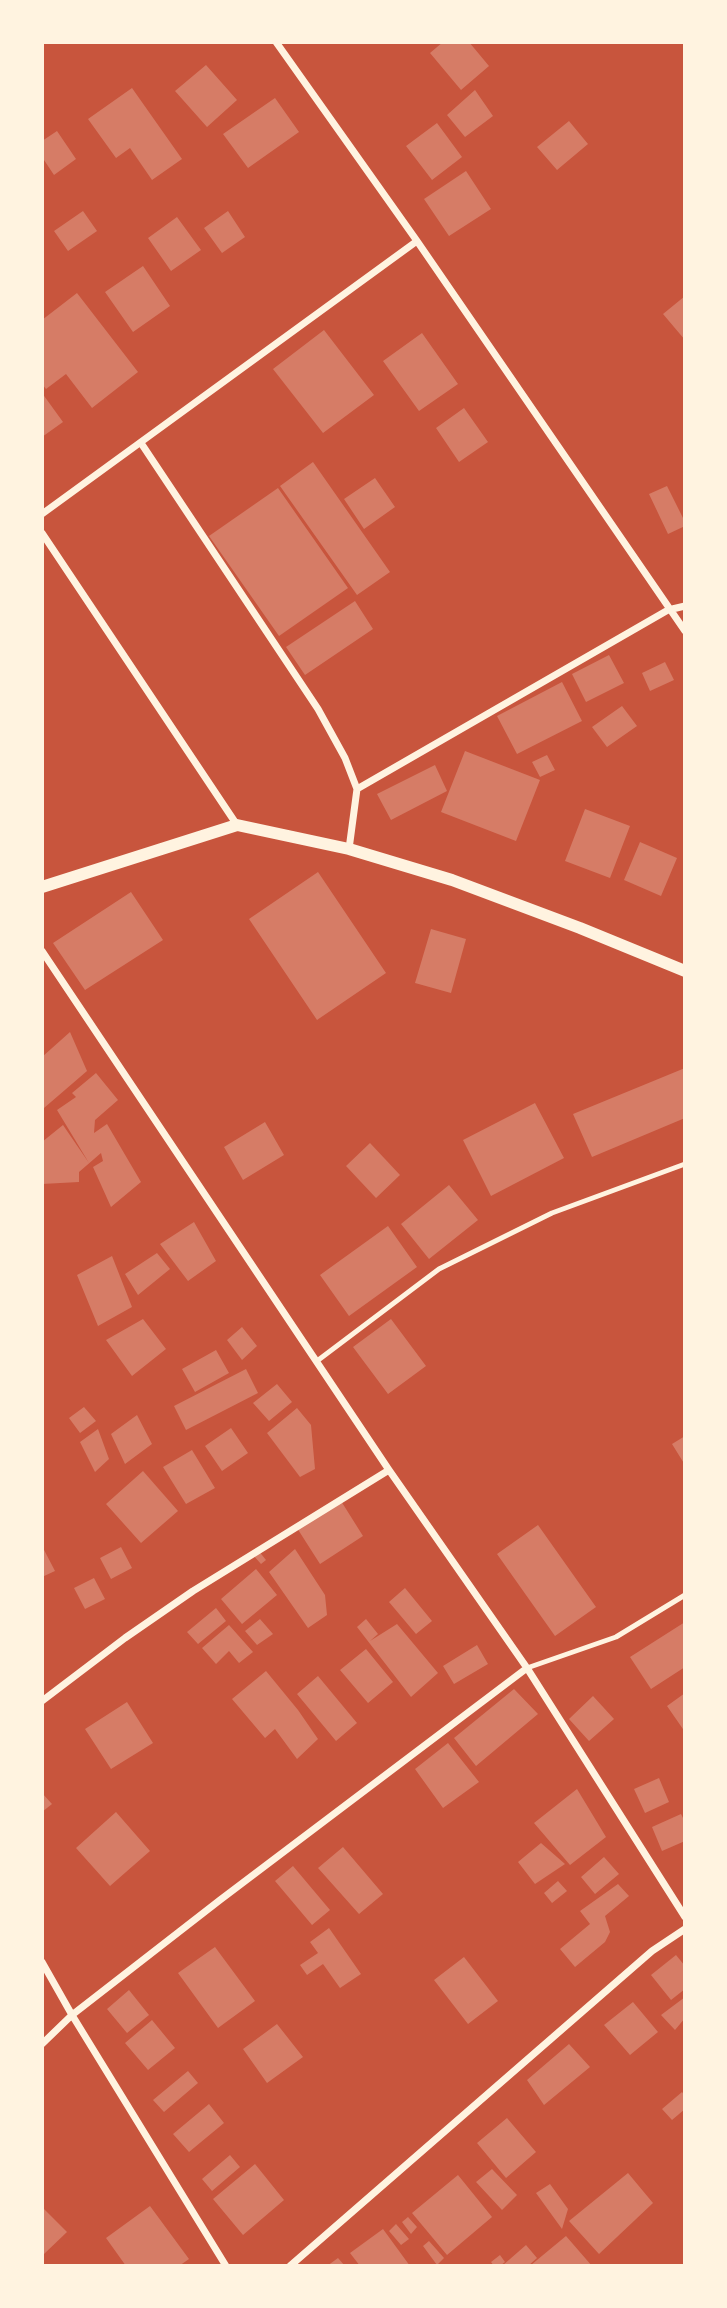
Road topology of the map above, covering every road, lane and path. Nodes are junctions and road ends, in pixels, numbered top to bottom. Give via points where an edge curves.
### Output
1 (276, 42) edge
2 (417, 241) junction
3 (141, 443) junction
4 (42, 514) edge
5 (42, 533) edge
6 (685, 606) edge
7 (668, 610) junction
8 (685, 631) edge
9 (357, 789) junction
10 (237, 825) junction
11 (349, 849) junction
12 (42, 887) edge
13 (42, 951) edge
14 (685, 971) edge
15 (685, 1164) edge
16 (317, 1361) junction
17 (389, 1470) junction
18 (685, 1595) edge
19 (527, 1668) junction
20 (42, 1702) edge
21 (685, 1917) edge
22 (685, 1928) edge
23 (42, 1962) edge
24 (72, 2015) junction
25 (42, 2044) edge
26 (226, 2266) edge
27 (290, 2266) edge

1 - 2 street
2 - 3 street
2 - 7 street
3 - 4 street
3 - 9 street via 318,709
5 - 10 street
6 - 7 street
7 - 8 street
7 - 9 street
9 - 11 street
10 - 11 street
10 - 12 street
11 - 14 street via 452,880
13 - 16 street
15 - 16 lane via 552,1213 439,1269
16 - 17 street
17 - 19 street
17 - 20 street via 193,1591
18 - 19 lane via 616,1637
19 - 21 street
19 - 24 street
22 - 27 street via 652,1951
23 - 24 street
24 - 25 street
24 - 26 street

